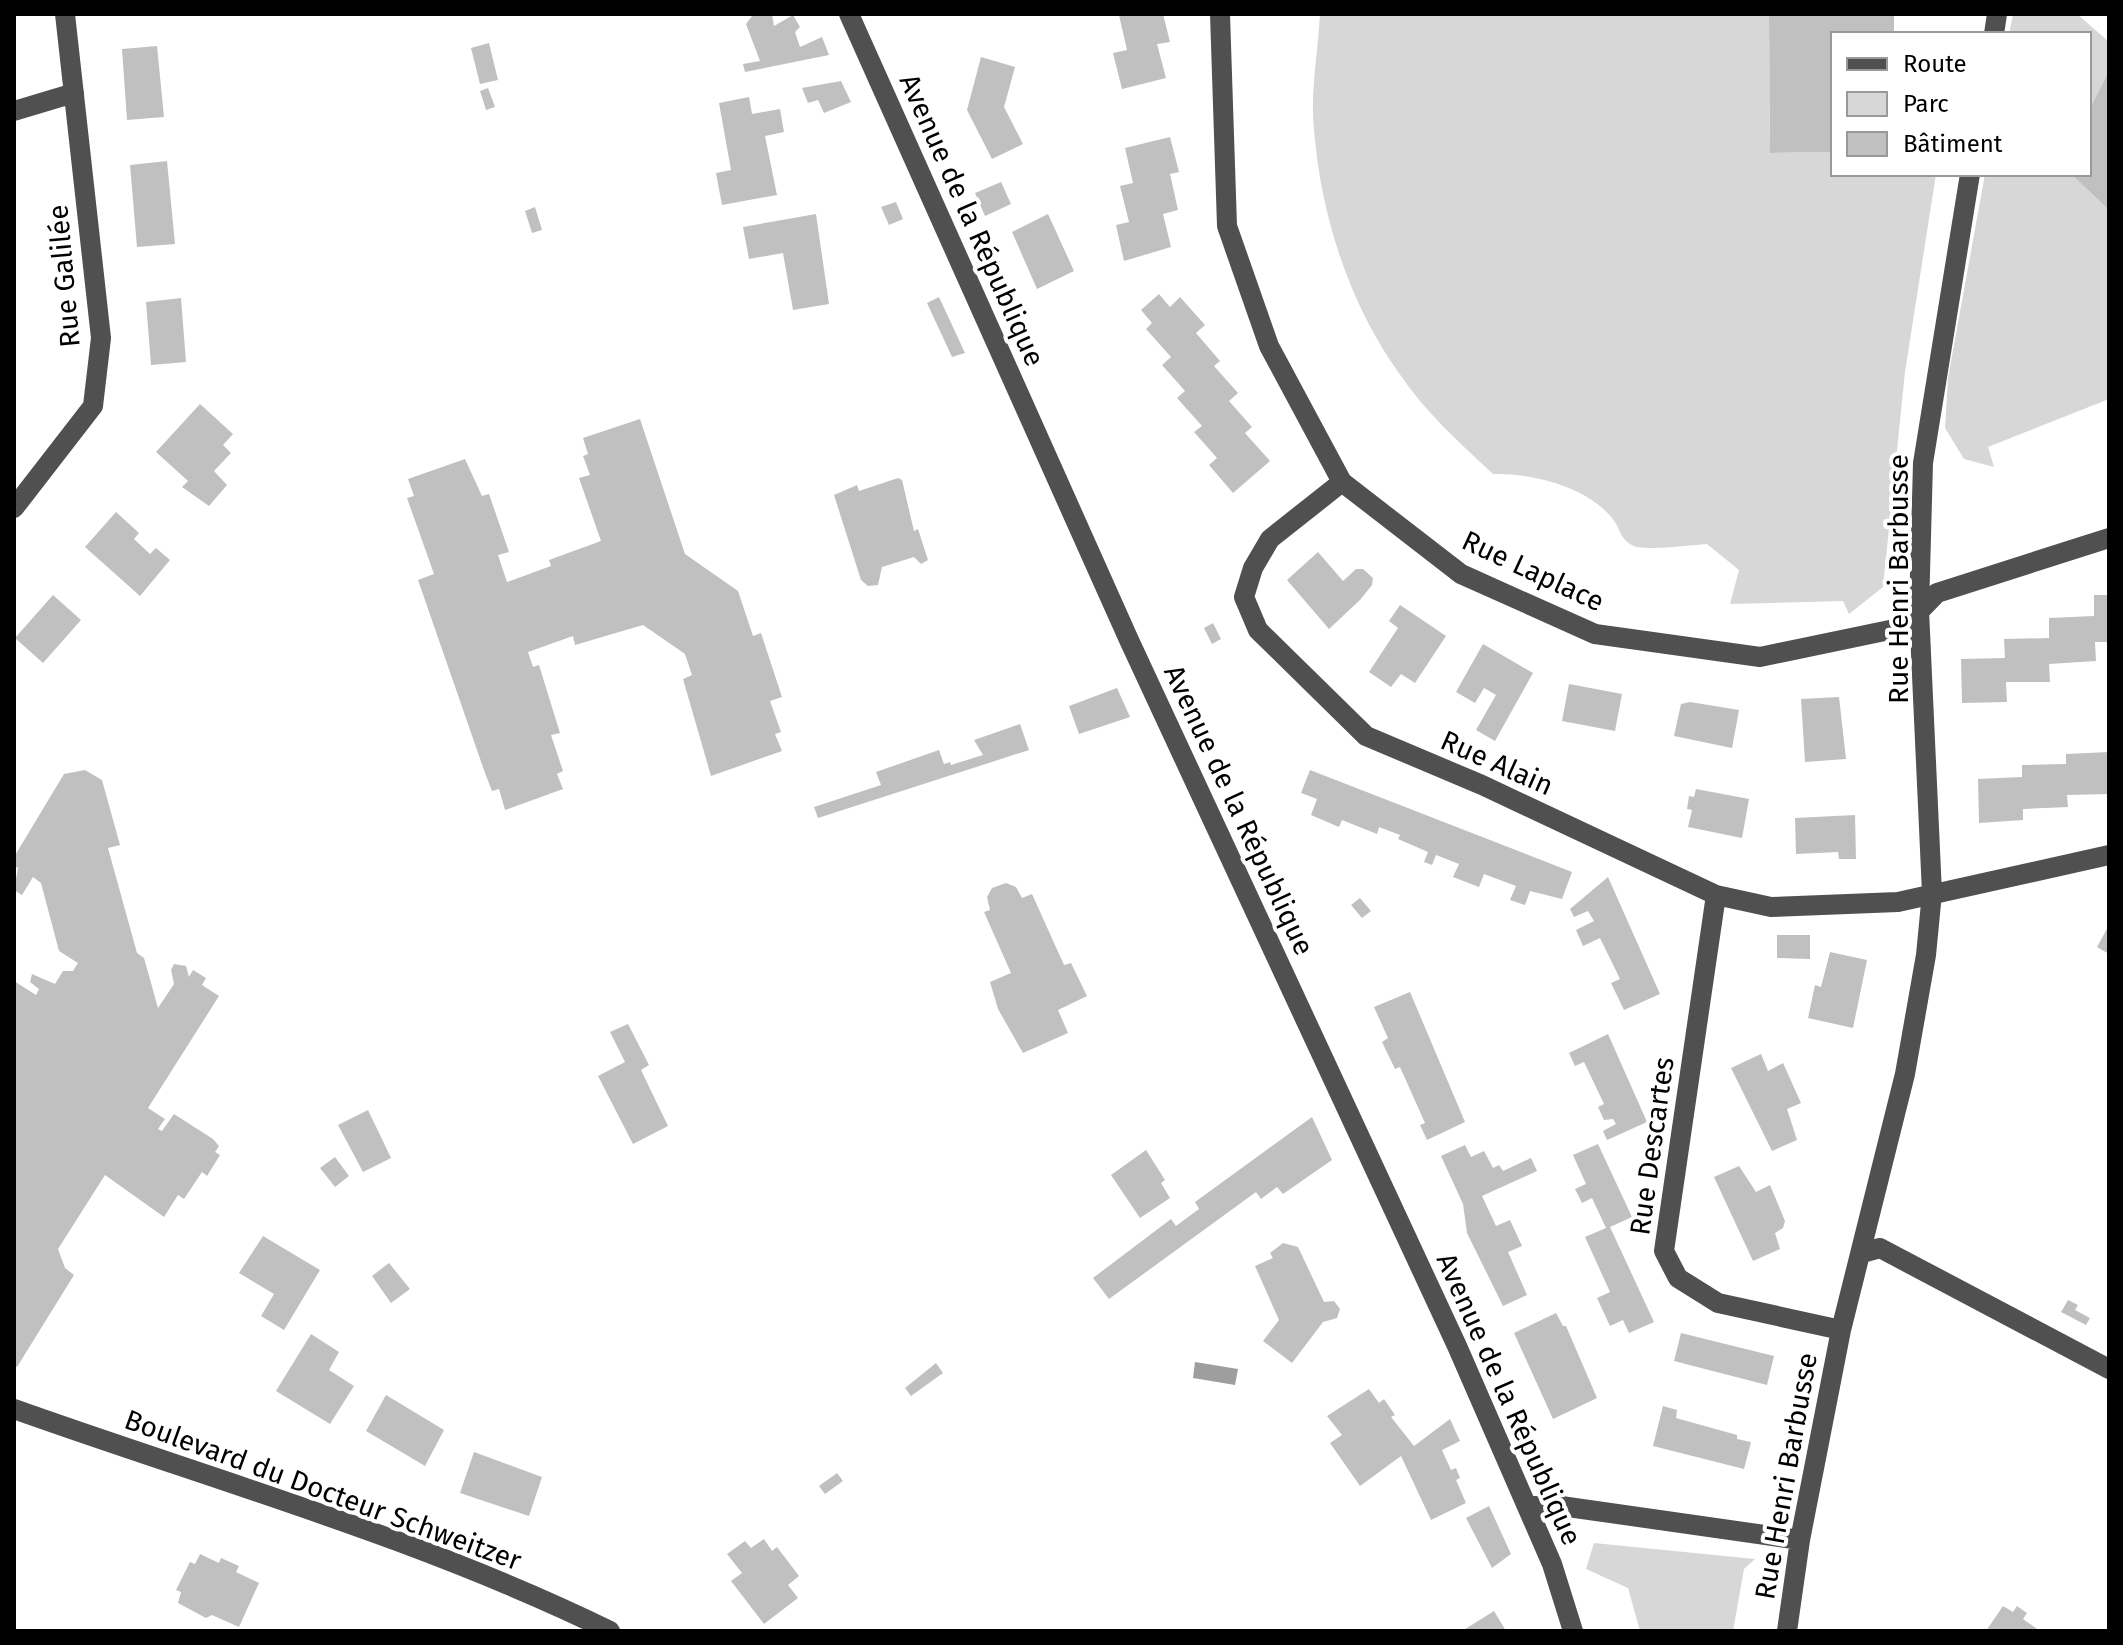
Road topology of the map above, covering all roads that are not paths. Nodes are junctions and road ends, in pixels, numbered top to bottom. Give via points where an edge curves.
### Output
1 (65, 14) edge
2 (849, 14) edge
3 (1220, 14) edge
4 (74, 93) junction
5 (14, 111) edge
6 (1970, 176) edge
7 (1342, 482) junction
8 (14, 508) edge
9 (2109, 538) edge
10 (1919, 610) junction
11 (2109, 855) edge
12 (1932, 893) junction
13 (1716, 895) junction
14 (1862, 1253) junction
15 (1841, 1330) junction
16 (2109, 1369) edge
17 (14, 1409) edge
18 (1529, 1506) junction
19 (1800, 1540) junction
20 (610, 1631) edge
21 (1573, 1631) edge
22 (1787, 1631) edge

1 - 4 street, Rue Galilée
2 - 18 street, Avenue de la République via 1129,640
3 - 7 street, Rue Laplace via 1227,226 1269,346
4 - 5 street
4 - 8 street, Rue Galilée via 101,338 93,406
6 - 10 street, Rue Henri Barbusse via 1923,463
7 - 10 street, Rue Laplace via 1461,574 1595,634 1760,657 1904,627
7 - 13 street, Rue Alain via 1270,539 1253,568 1244,597 1258,630 1366,736
9 - 10 street, Rue Laplace via 1937,593
10 - 12 street, Rue Henri Barbusse
11 - 12 street, Rue Alain
12 - 13 street, Rue Alain via 1898,902 1771,907
12 - 14 street, Rue Henri Barbusse via 1922,989
13 - 15 street, Rue Descartes via 1664,1251 1678,1278 1718,1303
14 - 15 street, Rue Henri Barbusse
14 - 16 street via 1880,1248
15 - 19 street, Rue Henri Barbusse
17 - 20 street, Boulevard du Docteur Schweitzer via 384,1538 546,1599
18 - 19 street
18 - 21 street, Avenue de la République
19 - 22 street, Rue Henri Barbusse

